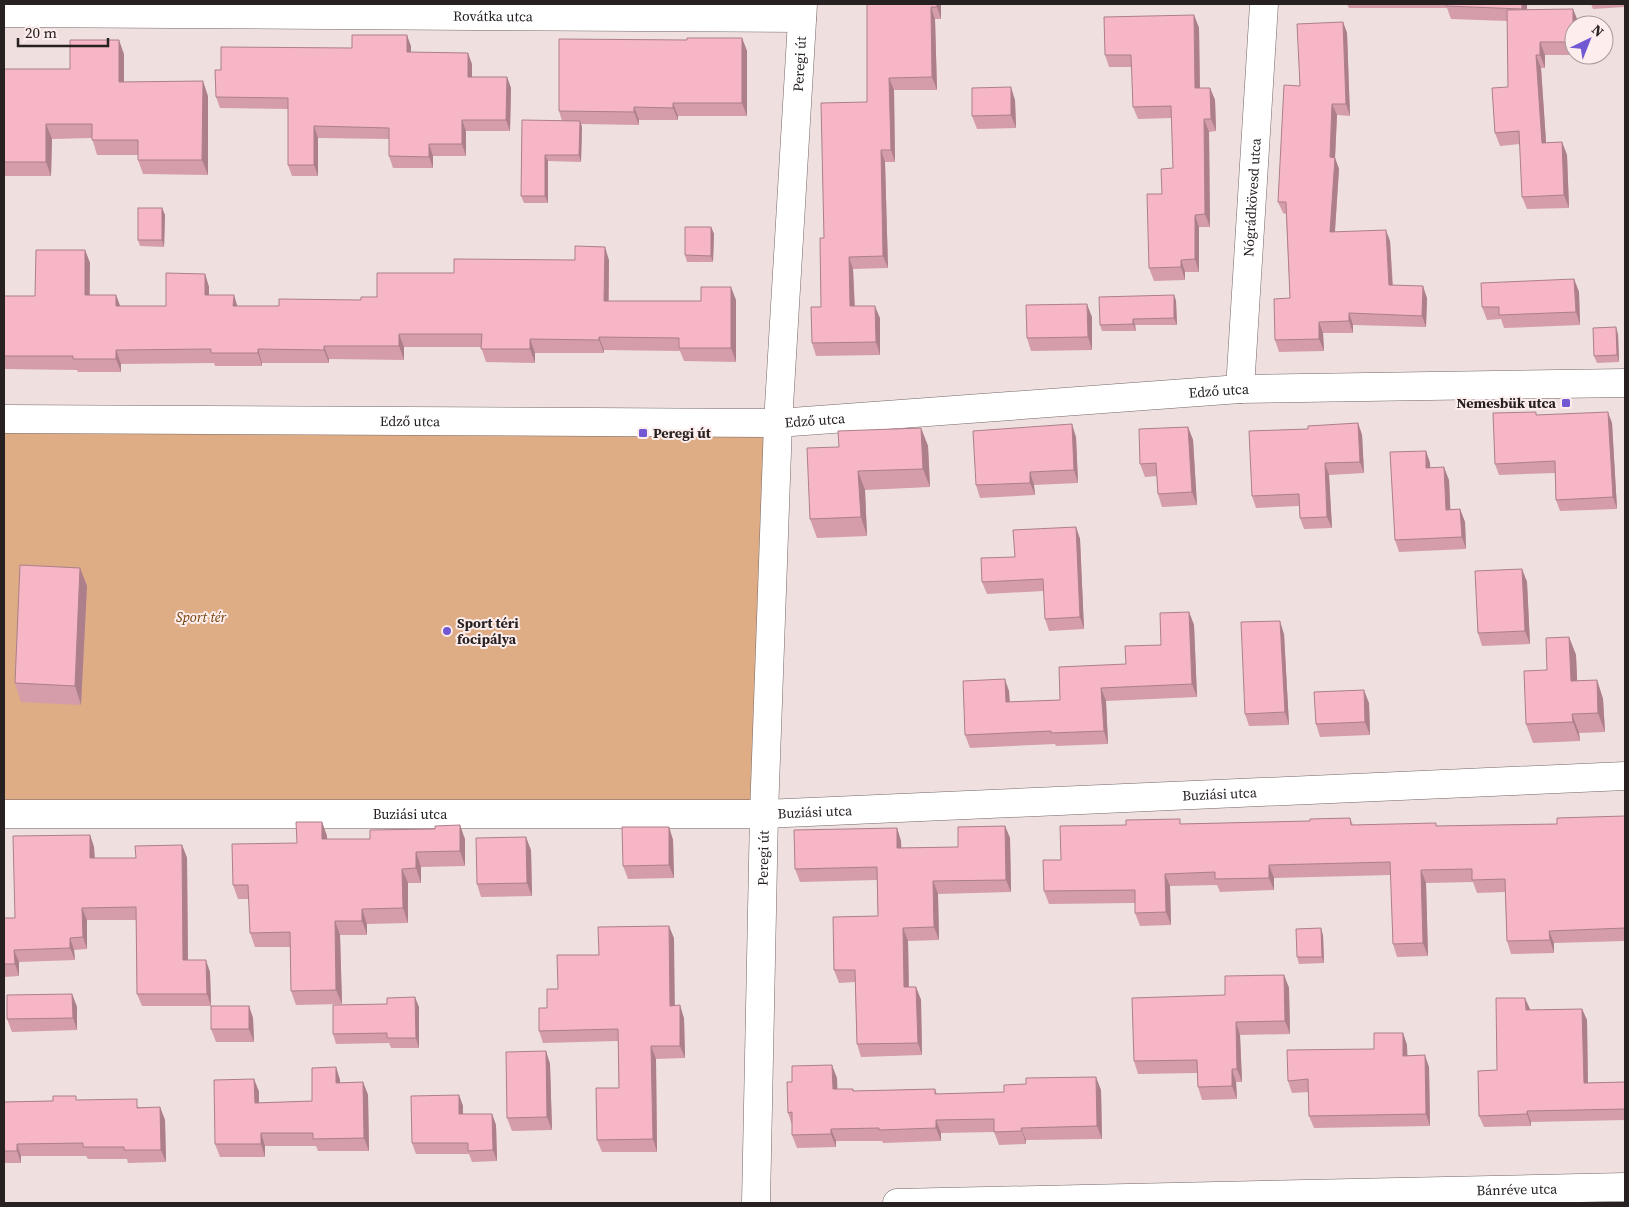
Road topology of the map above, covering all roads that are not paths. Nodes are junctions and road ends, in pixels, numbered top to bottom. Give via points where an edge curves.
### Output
1 (1264, 4) edge
2 (802, 11) edge
3 (4, 13) edge
4 (1625, 384) edge
5 (1240, 389) junction
6 (4, 419) edge
7 (778, 423) junction
8 (1625, 776) edge
9 (4, 814) edge
10 (764, 814) junction
11 (1625, 1187) edge
12 (756, 1203) edge
13 (897, 1203) edge

1 - 5 street, Nógrádkövesd utca
2 - 3 street, Rovátka utca
2 - 7 street, Peregi út
4 - 5 street, Edző utca
5 - 7 street, Edző utca
6 - 7 street, Edző utca
7 - 10 street, Peregi út
8 - 10 street, Buziási utca
9 - 10 street, Buziási utca
10 - 12 street, Peregi út
11 - 13 street, Bánréve utca

